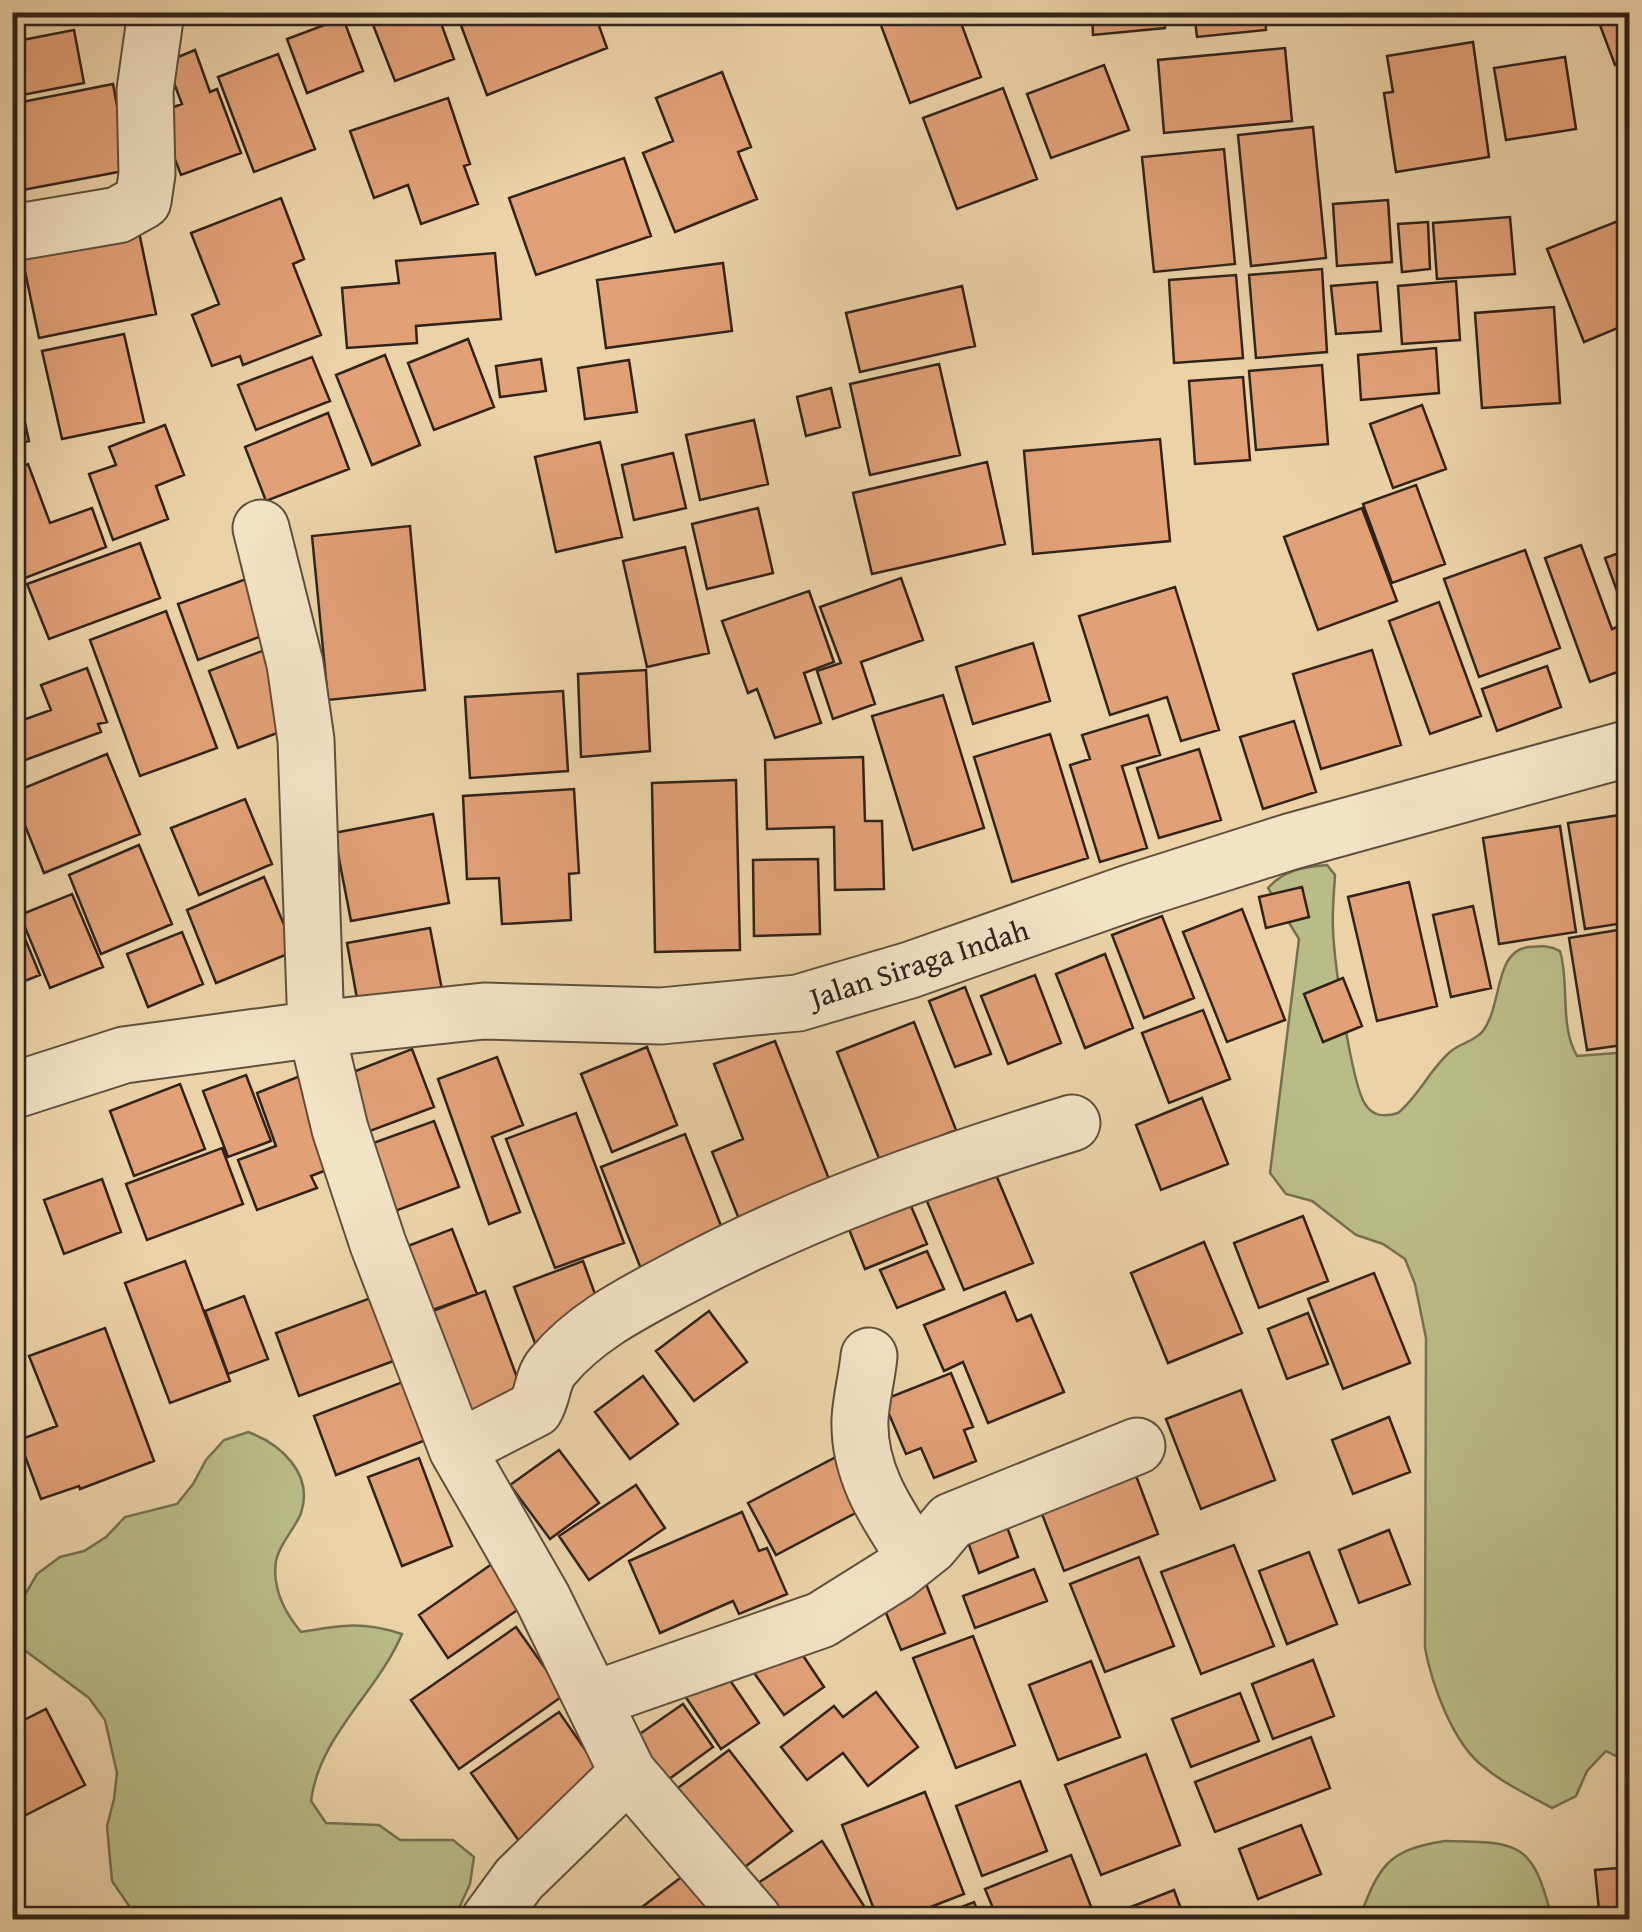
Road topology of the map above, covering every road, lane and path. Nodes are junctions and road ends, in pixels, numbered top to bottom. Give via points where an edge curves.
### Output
1 (156, 12) edge
2 (12, 233) edge
3 (261, 528) dead end
4 (1630, 748) edge
5 (316, 1029) junction
6 (12, 1091) edge
7 (1072, 1122) dead end
8 (870, 1356) dead end
9 (1138, 1446) dead end
10 (457, 1449) junction
11 (915, 1557) junction
12 (594, 1699) junction
13 (628, 1774) junction
14 (489, 1920) edge
15 (754, 1920) edge

1 - 2 street via 143,201 118,215
3 - 5 street via 295,664 306,740
4 - 5 street, Jalan Siraga Indah via 1289,842 798,1003 662,1016 484,1011
5 - 6 street, Jalan Siraga Indah via 124,1055
5 - 10 street via 378,1244
7 - 10 street via 924,1171 744,1244 615,1313 551,1368 535,1409
8 - 11 street via 860,1417 864,1463 878,1500
9 - 11 street via 951,1521
10 - 12 street
11 - 12 street via 821,1620
12 - 13 street
13 - 14 street via 519,1880
13 - 15 street

